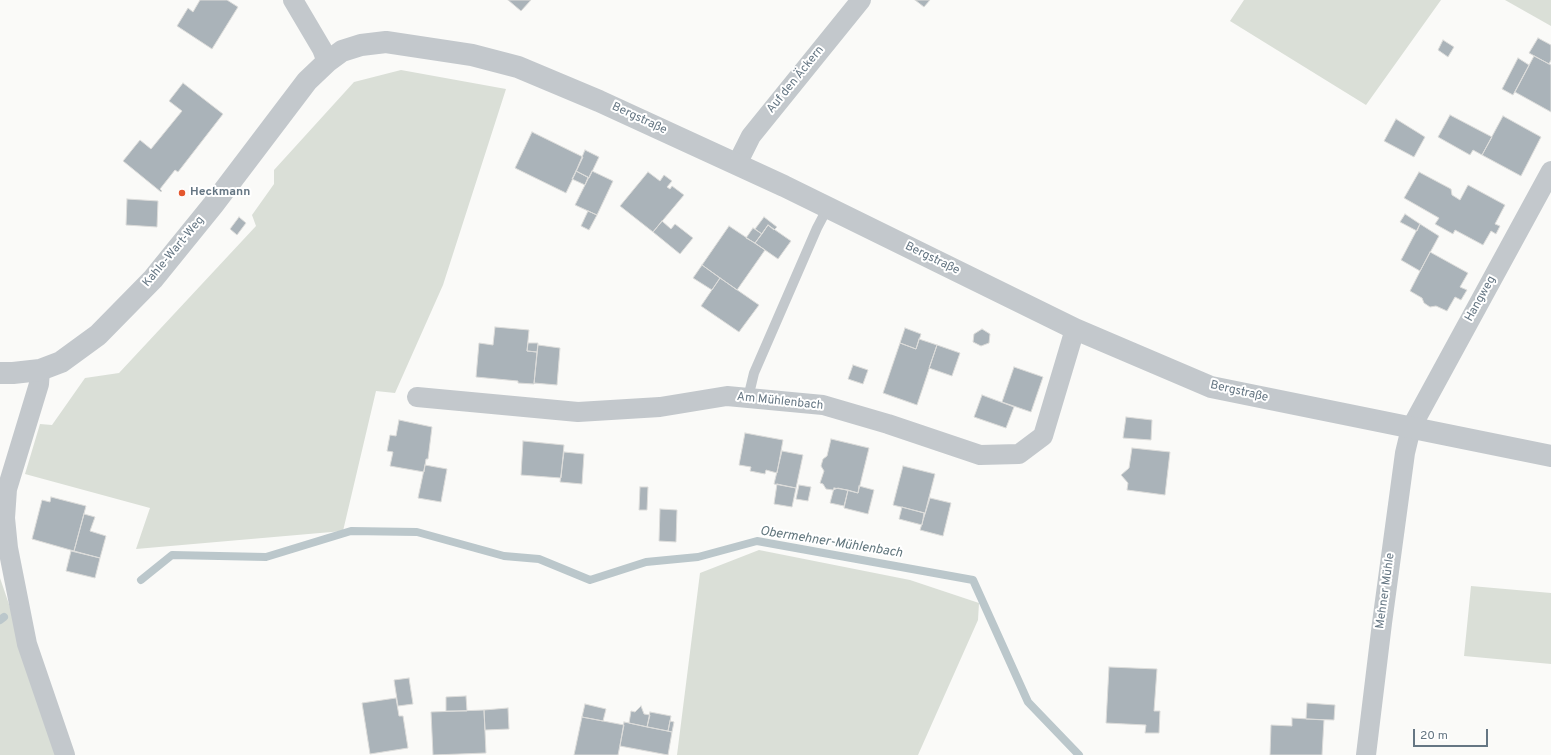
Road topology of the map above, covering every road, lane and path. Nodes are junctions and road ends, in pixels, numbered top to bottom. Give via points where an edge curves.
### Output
1 (293, 0) edge
2 (861, 0) edge
3 (327, 62) junction
4 (736, 164) junction
5 (1551, 171) edge
6 (828, 208) junction
7 (1074, 329) junction
8 (40, 370) junction
9 (0, 373) edge
10 (417, 397) dead end
11 (748, 398) junction
12 (1411, 428) junction
13 (1551, 456) edge
14 (65, 755) edge
15 (1366, 755) edge

1 - 3 street
2 - 4 street, Auf den Äckern via 751,136
3 - 4 street, Bergstraße via 342,51 361,45 386,42 472,54 518,67
3 - 8 street, Kahle-Wart-Weg via 307,81 153,279 98,335 61,362
4 - 6 street, Bergstraße
5 - 12 street, Hangweg
6 - 7 street, Bergstraße
6 - 11 lane via 754,373
7 - 11 street, Am Mühlenbach via 1043,436 1019,454 980,455 823,405
7 - 12 street, Bergstraße via 1211,387
8 - 9 street, Kahle-Wart-Weg
8 - 14 street via 39,384 7,489 5,518 8,548 27,644
10 - 11 street, Am Mühlenbach via 578,412 660,407 727,396
12 - 13 street, Bergstraße
12 - 15 street, Mehner Mühle via 1404,453

